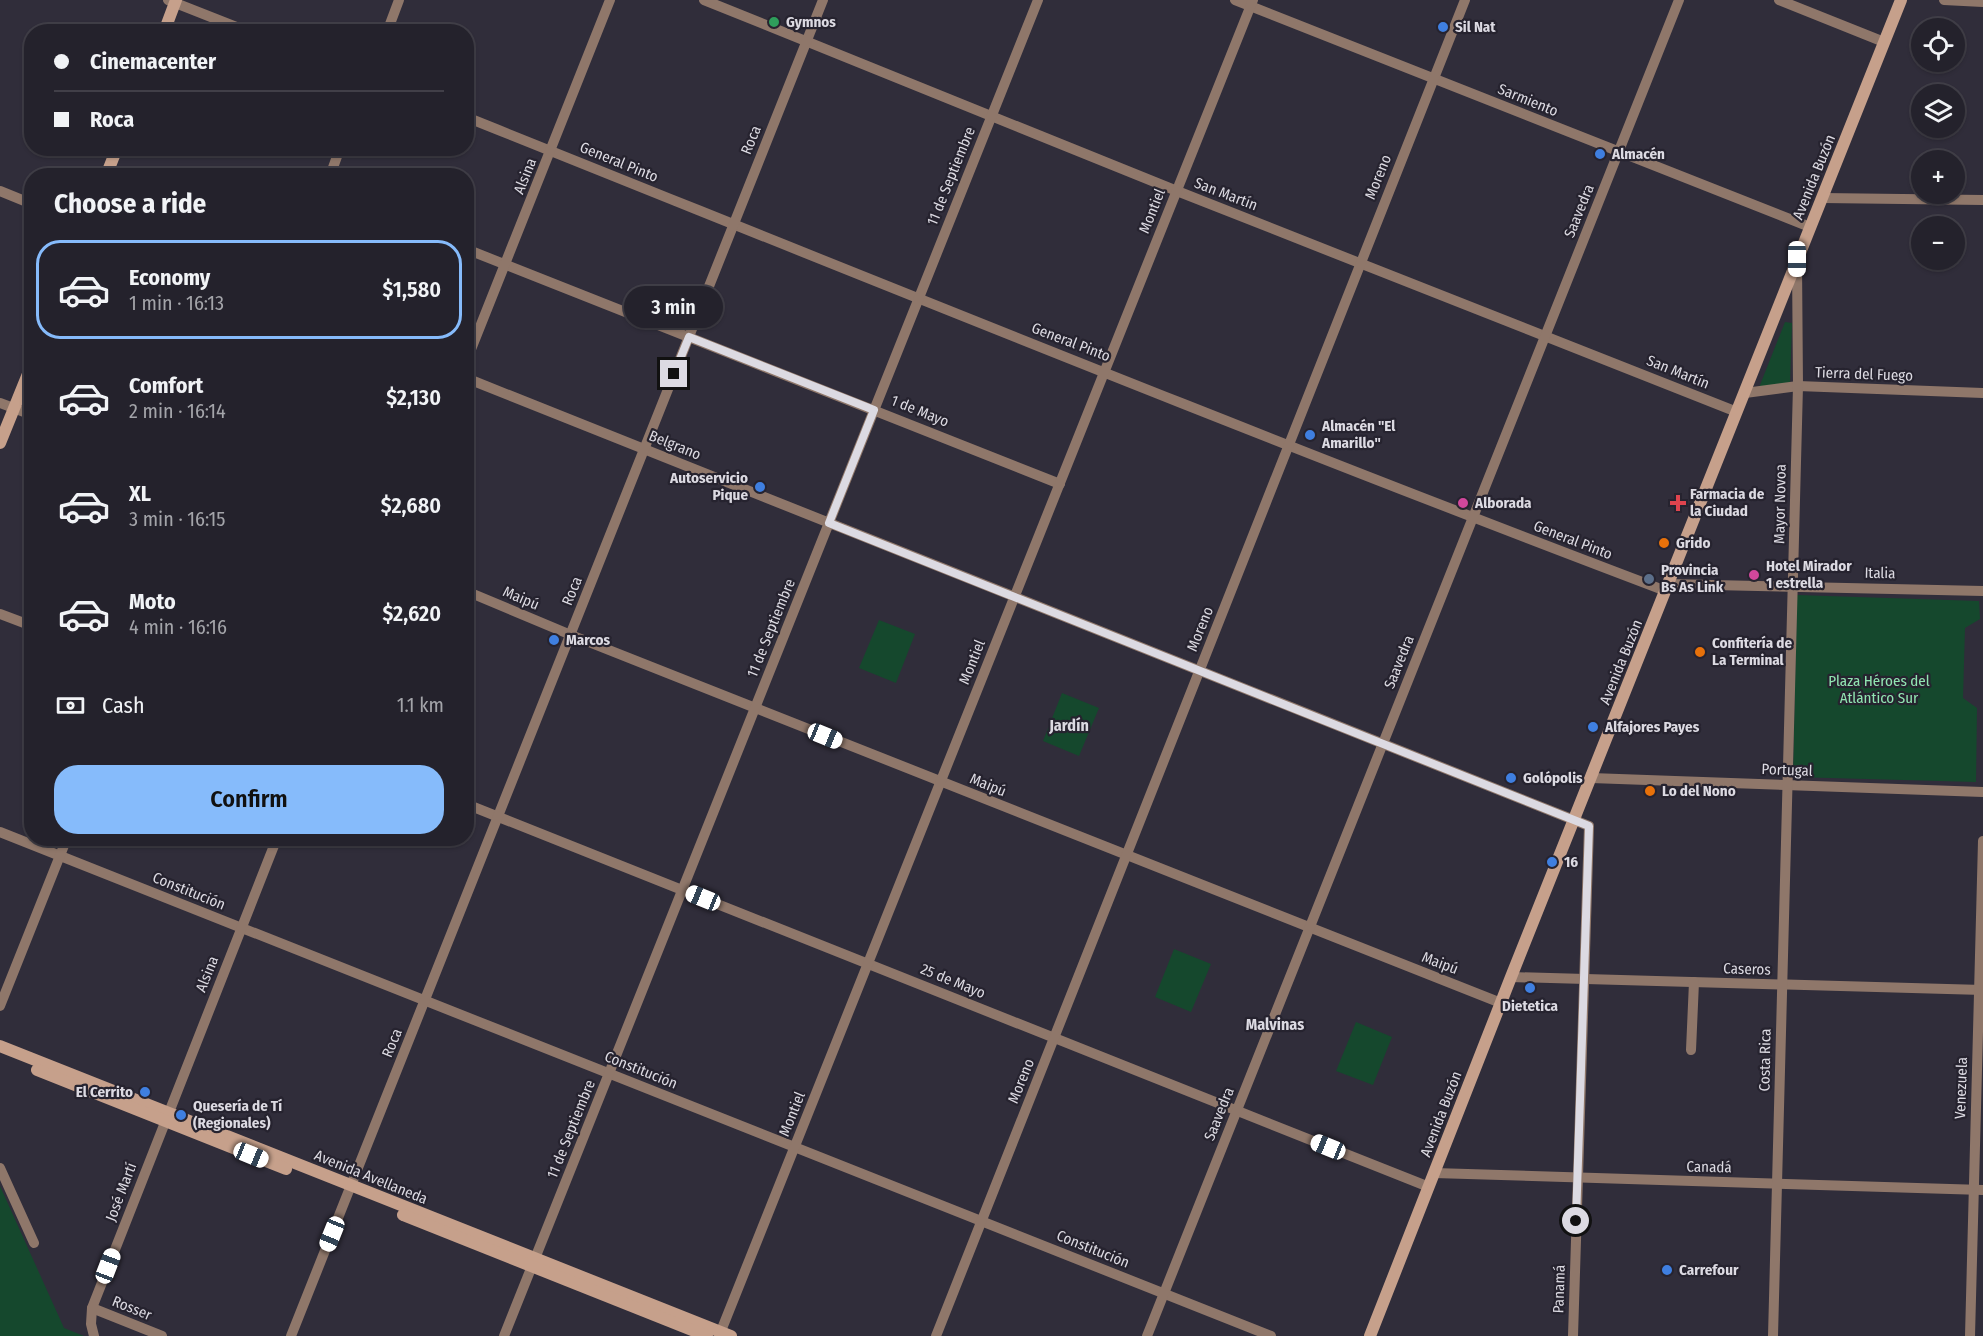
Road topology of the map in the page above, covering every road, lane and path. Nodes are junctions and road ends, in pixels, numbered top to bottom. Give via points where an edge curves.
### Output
1 (399, 0) edge
2 (610, 0) edge
3 (704, 0) edge
4 (823, 0) edge
5 (1038, 0) edge
6 (1234, 0) edge
7 (1465, 0) edge
8 (1679, 0) edge
9 (1779, 0) edge
10 (1901, 0) edge
11 (1944, 0) edge
12 (173, 1) edge
13 (1983, 2) edge
14 (1252, 3) edge
15 (166, 24) edge
16 (229, 24) edge
17 (390, 24) edge
18 (806, 41) junction
19 (1884, 42) junction
20 (1434, 79) junction
21 (992, 115) junction
22 (474, 120) edge
23 (551, 151) junction
24 (1618, 152) junction
25 (0, 191) edge
26 (1177, 191) junction
27 (1822, 198) junction
28 (1983, 200) edge
29 (24, 201) edge
30 (734, 224) junction
31 (1810, 227) junction
32 (474, 252) edge
33 (1797, 259) junction
34 (1360, 263) junction
35 (505, 264) junction
36 (918, 299) junction
37 (1545, 336) junction
38 (689, 337) junction
39 (474, 342) edge
40 (1104, 371) junction
41 (474, 381) edge
42 (24, 384) edge
43 (1797, 386) junction
44 (1745, 393) junction
45 (1983, 393) edge
46 (0, 403) edge
47 (14, 408) junction
48 (874, 410) junction
49 (24, 412) edge
50 (1737, 412) junction
51 (0, 442) edge
52 (1290, 445) junction
53 (645, 449) junction
54 (1060, 484) junction
55 (1473, 518) junction
56 (829, 523) junction
57 (1792, 586) junction
58 (1667, 587) junction
59 (1983, 591) edge
60 (474, 594) edge
61 (1014, 597) junction
62 (0, 614) edge
63 (24, 623) edge
64 (571, 635) junction
65 (1199, 671) junction
66 (755, 708) junction
67 (1383, 744) junction
68 (1591, 778) junction
69 (940, 782) junction
70 (1788, 786) junction
71 (1983, 792) edge
72 (474, 807) edge
73 (498, 816) junction
74 (1574, 820) junction
75 (0, 832) edge
76 (1983, 841) edge
77 (24, 842) edge
78 (35, 846) edge
79 (64, 846) edge
80 (274, 846) edge
81 (1126, 855) junction
82 (60, 856) junction
83 (683, 890) junction
84 (242, 928) junction
85 (1310, 928) junction
86 (868, 963) junction
87 (1510, 977) junction
88 (1584, 979) junction
89 (1694, 982) junction
90 (1782, 985) junction
91 (1981, 990) edge
92 (425, 1001) junction
93 (1501, 1003) junction
94 (0, 1006) edge
95 (1054, 1037) junction
96 (0, 1046) edge
97 (1691, 1050) dead end
98 (0, 1055) edge
99 (1980, 1066) edge
100 (609, 1074) junction
101 (1237, 1110) junction
102 (1979, 1110) edge
103 (167, 1116) junction
104 (795, 1147) junction
105 (0, 1168) edge
106 (1434, 1173) junction
107 (1578, 1179) junction
108 (1777, 1184) junction
109 (1429, 1187) junction
110 (349, 1190) junction
111 (1978, 1190) edge
112 (981, 1221) junction
113 (34, 1243) dead end
114 (534, 1262) junction
115 (1164, 1294) junction
116 (92, 1308) junction
117 (724, 1335) edge
118 (94, 1336) edge
119 (162, 1336) edge
120 (291, 1336) edge
121 (504, 1336) edge
122 (707, 1336) edge
123 (936, 1336) edge
124 (1147, 1336) edge
125 (1271, 1336) edge
126 (1370, 1336) edge
127 (1573, 1336) edge
128 (1773, 1336) edge
129 (1970, 1336) edge

1 - 17 street
2 - 23 street, Alsina
3 - 18 street, San Martín
4 - 18 street, Roca
5 - 21 street, 11 de Septiembre
6 - 14 street, Sarmiento
7 - 20 street, Moreno
8 - 24 street, Saavedra
9 - 19 street
10 - 19 main road, Avenida Buzón
11 - 13 street
12 - 15 main road
12 - 16 street
14 - 20 street, Sarmiento
14 - 26 street, Montiel
18 - 21 street, San Martín
18 - 30 street, Roca
19 - 27 main road, Avenida Buzón
20 - 24 street, Sarmiento
20 - 34 street, Moreno
21 - 26 street, San Martín
21 - 36 street, 11 de Septiembre
22 - 23 street, General Pinto
23 - 30 street, General Pinto
23 - 35 street, Alsina
24 - 31 street, Sarmiento
24 - 37 street, Saavedra
25 - 29 street
26 - 34 street, San Martín
26 - 40 street, Montiel
27 - 28 street
27 - 31 main road, Avenida Buzón
30 - 36 street, General Pinto
30 - 38 street, Roca
31 - 33 main road, Avenida Buzón
32 - 35 street, 1 de Mayo
33 - 43 street, Mayor Novoa
33 - 44 main road, Avenida Buzón
34 - 37 street, San Martín
34 - 52 street, Moreno
35 - 38 street, 1 de Mayo
35 - 39 street, Alsina
36 - 40 street, General Pinto
36 - 48 street, 11 de Septiembre
37 - 50 street, San Martín
37 - 55 street, Saavedra
38 - 48 street, 1 de Mayo
38 - 53 street, Roca
40 - 52 street, General Pinto
40 - 54 street, Montiel
41 - 53 street, Belgrano
42 - 47 main road
43 - 44 street, Tierra del Fuego
43 - 45 street, Tierra del Fuego
43 - 57 street, Mayor Novoa
44 - 50 main road, Avenida Buzón
46 - 47 street
47 - 49 street
47 - 51 main road
48 - 54 street, 1 de Mayo
48 - 56 street, 11 de Septiembre
50 - 58 main road, Avenida Buzón
52 - 55 street, General Pinto
52 - 65 street, Moreno
53 - 56 street, Belgrano
53 - 64 street, Roca
54 - 61 street, Montiel
55 - 58 street, General Pinto
55 - 67 street, Saavedra
56 - 61 street, Belgrano
56 - 66 street, 11 de Septiembre
57 - 58 street, Italia
57 - 59 street, Italia
57 - 70 street, Mayor Novoa
58 - 68 main road, Avenida Buzón
60 - 64 street, Maipú
61 - 65 street, Belgrano
61 - 69 street, Montiel
62 - 63 street
64 - 66 street, Maipú
64 - 73 street, Roca
65 - 67 street, Belgrano
65 - 81 street, Moreno
66 - 69 street, Maipú
66 - 83 street, 11 de Septiembre
67 - 74 street, Belgrano
67 - 85 street, Saavedra
68 - 70 street, Portugal
68 - 74 main road, Avenida Buzón
69 - 81 street, Maipú
69 - 86 street, Montiel
70 - 71 street, Portugal
70 - 90 street, Costa Rica
72 - 73 street, 25 de Mayo
73 - 83 street, 25 de Mayo
73 - 92 street, Roca
74 - 87 main road, Avenida Buzón
74 - 88 street, Panamá via 1589,826
75 - 77 street, Constitución
76 - 91 street, Venezuela
78 - 82 street, Constitución
79 - 82 street
80 - 84 street, Alsina
81 - 85 street, Maipú
81 - 95 street, Moreno
82 - 84 street, Constitución
82 - 94 street
83 - 86 street, 25 de Mayo
83 - 100 street, 11 de Septiembre
84 - 92 street, Constitución
84 - 103 street, Alsina
85 - 93 street, Maipú
85 - 101 street, Saavedra
86 - 95 street, 25 de Mayo
86 - 104 street, Montiel
87 - 88 street, Caseros
87 - 93 main road, Avenida Buzón
88 - 89 street, Caseros
88 - 107 street, Panamá
89 - 90 street, Caseros
89 - 97 street
90 - 91 street, Caseros
90 - 108 street, Costa Rica
91 - 99 street, Venezuela
92 - 100 street, Constitución
92 - 110 street, Roca
93 - 106 main road, Avenida Buzón
95 - 101 street, 25 de Mayo
95 - 112 street, Moreno
96 - 103 main road, Avenida Avellaneda
98 - 103 main road, Avenida Avellaneda
99 - 102 street, Venezuela
100 - 104 street, Constitución
100 - 114 street, 11 de Septiembre
101 - 109 street, 25 de Mayo
101 - 115 street, Saavedra
102 - 111 street, Venezuela
103 - 110 main road, Avenida Avellaneda
103 - 116 street, José Martí
104 - 112 street, Constitución
104 - 117 street, Montiel
105 - 113 street
106 - 107 street, Canadá
106 - 109 main road, Avenida Buzón
107 - 108 street, Canadá
107 - 127 street, Panamá
108 - 111 street, Canadá
108 - 128 street, Costa Rica
109 - 126 main road, Avenida Buzón
110 - 114 main road, Avenida Avellaneda
110 - 120 street, Roca
111 - 129 street, Venezuela
112 - 115 street, Constitución
112 - 123 street, Moreno
114 - 117 main road, Avenida Avellaneda
114 - 121 street, 11 de Septiembre
114 - 122 main road, Avenida Avellaneda
115 - 124 street, Saavedra
115 - 125 street, Constitución
116 - 118 street
116 - 119 street, Rosser

